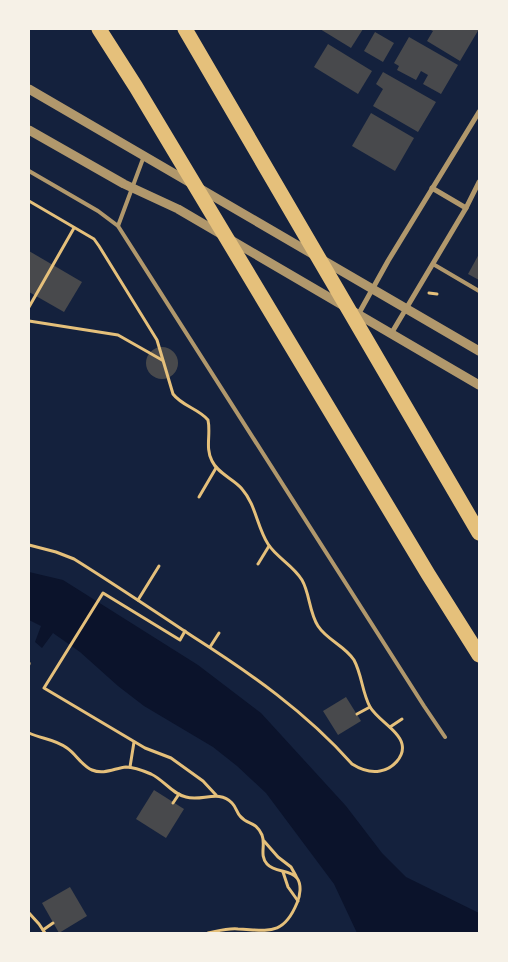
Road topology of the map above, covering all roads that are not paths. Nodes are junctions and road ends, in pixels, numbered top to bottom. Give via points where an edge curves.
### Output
1 (99, 29) edge
2 (185, 29) edge
3 (29, 89) edge
4 (479, 112) edge
5 (29, 130) edge
6 (144, 156) junction
7 (29, 171) edge
8 (479, 184) edge
9 (432, 188) junction
10 (133, 189) junction
11 (466, 208) junction
12 (118, 226) junction
13 (433, 264) junction
14 (372, 290) junction
15 (479, 290) edge
16 (406, 310) junction
17 (358, 315) junction
18 (391, 334) junction
19 (479, 352) edge
20 (479, 385) edge
21 (479, 533) edge
22 (479, 655) edge
23 (445, 737) dead end

1 - 22 highway
2 - 21 highway
3 - 6 street
4 - 9 street
5 - 10 street
6 - 10 lane
6 - 14 street
7 - 12 lane
8 - 11 street
9 - 11 street
9 - 14 street
10 - 12 lane
10 - 17 street via 178,209
11 - 13 street
12 - 23 lane
13 - 15 lane
13 - 16 street
14 - 16 street
14 - 17 street
16 - 18 street
16 - 19 street
17 - 18 street
18 - 20 street

